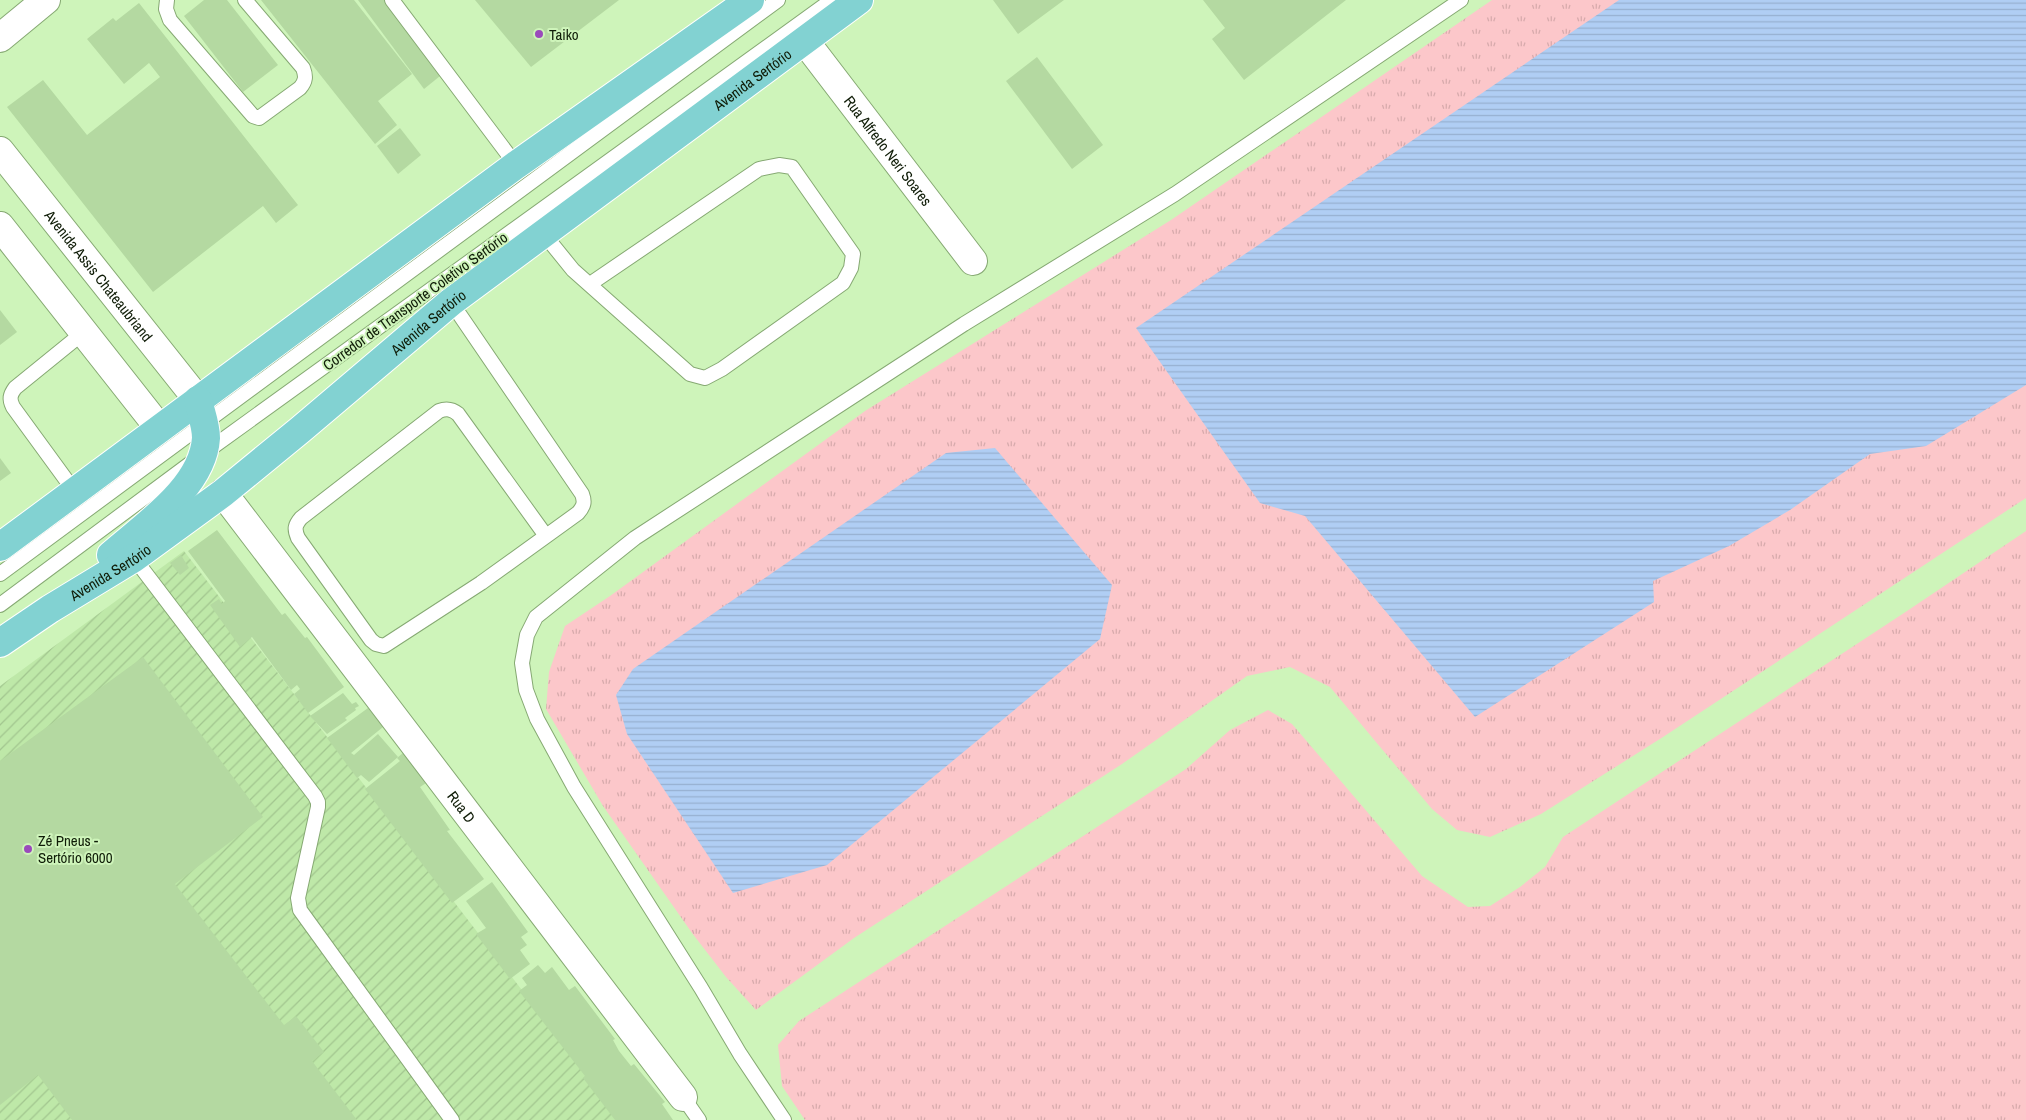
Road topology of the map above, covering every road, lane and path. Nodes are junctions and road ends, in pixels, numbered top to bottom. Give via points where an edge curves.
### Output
1 (46, 0) edge
2 (167, 0) edge
3 (244, 0) edge
4 (392, 0) edge
5 (750, 0) edge
6 (778, 0) edge
7 (832, 0) edge
8 (858, 0) edge
9 (1462, 0) edge
10 (0, 38) edge
11 (804, 40) junction
12 (0, 151) edge
13 (516, 165) junction
14 (0, 226) edge
15 (543, 233) junction
16 (973, 261) dead end
17 (590, 284) junction
18 (451, 302) junction
19 (84, 332) junction
20 (201, 412) junction
21 (160, 429) junction
22 (202, 454) junction
23 (75, 492) junction
24 (223, 493) junction
25 (546, 536) junction
26 (0, 547) edge
27 (134, 558) junction
28 (0, 574) edge
29 (0, 604) edge
30 (50, 609) junction
31 (0, 643) edge
32 (683, 1097) joint
33 (452, 1120) edge
34 (700, 1120) edge
35 (784, 1120) edge

1 - 10 street
2 - 3 lane via 170,20 258,118 300,88 306,74
4 - 13 lane
5 - 13 main road
6 - 20 lane, Corredor de Transporte Coletivo Sertório
7 - 22 lane, Corredor de Transporte Coletivo Sertório
8 - 11 main road, Avenida Sertório
9 - 35 lane via 1175,194 948,334 635,538 536,617 527,635 522,663 526,690 537,720 574,786
11 - 15 main road, Avenida Sertório
11 - 16 street, Rua Alfredo Neri Soares
12 - 20 street, Avenida Assis Chateaubriand
13 - 20 main road
14 - 19 street
15 - 17 lane via 573,270
15 - 18 main road, Avenida Sertório
17 - 17 lane via 690,374 705,378 843,282 852,268 853,254 792,167 779,165 759,170
18 - 24 main road, Avenida Sertório
18 - 25 lane via 582,494 583,508
19 - 21 street
19 - 23 lane via 15,388 10,401
20 - 21 main road
20 - 22 main road via 206,439
20 - 28 lane, Corredor de Transporte Coletivo Sertório
21 - 23 main road
22 - 29 lane, Corredor de Transporte Coletivo Sertório
22 - 30 main road via 193,477 177,497
23 - 26 main road
24 - 27 main road, Avenida Sertório
24 - 32 street, Rua D
25 - 25 lane via 384,646 371,640 295,531 301,518 439,411 446,409 458,414
27 - 30 main road, Avenida Sertório
27 - 33 lane via 315,796 318,808 298,898 300,910
30 - 31 main road, Avenida Sertório
32 - 34 lane, Rua D

